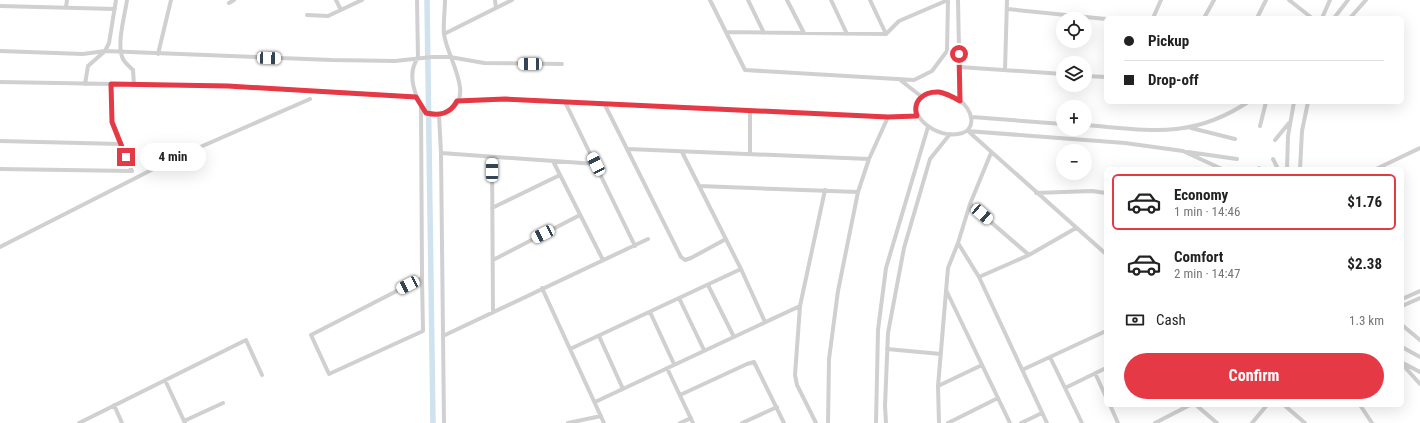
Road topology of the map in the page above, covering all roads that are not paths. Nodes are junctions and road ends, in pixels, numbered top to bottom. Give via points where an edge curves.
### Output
1 (21, 0) edge
2 (67, 0) edge
3 (116, 0) edge
4 (127, 0) edge
5 (171, 0) edge
6 (234, 0) edge
7 (336, 0) edge
8 (362, 0) edge
9 (417, 0) edge
10 (445, 0) edge
11 (496, 0) edge
12 (512, 0) edge
13 (711, 0) edge
14 (748, 0) edge
15 (787, 0) edge
16 (831, 0) edge
17 (870, 0) edge
18 (948, 0) edge
19 (958, 0) edge
20 (1007, 0) edge
21 (1161, 0) edge
22 (1214, 0) edge
23 (1266, 0) edge
24 (1288, 0) edge
25 (1330, 0) edge
26 (1348, 0) edge
27 (1366, 0) edge
28 (229, 3) dead end
29 (0, 6) edge
30 (20, 6) junction
31 (66, 7) junction
32 (496, 8) junction
33 (115, 9) junction
34 (1007, 9) junction
35 (341, 10) junction
36 (307, 15) dead end
37 (1154, 16) edge
38 (1205, 16) edge
39 (1258, 16) edge
40 (1309, 16) edge
41 (1323, 16) edge
42 (1336, 16) edge
43 (1352, 16) edge
44 (1104, 19) edge
45 (727, 32) junction
46 (764, 33) junction
47 (804, 33) junction
48 (444, 34) junction
49 (847, 34) junction
50 (886, 34) junction
51 (0, 50) edge
52 (106, 51) junction
53 (121, 53) junction
54 (158, 54) junction
55 (450, 57) junction
56 (418, 58) junction
57 (562, 64) dead end
58 (960, 67) junction
59 (1005, 70) junction
60 (1056, 74) edge
61 (1092, 77) edge
62 (1104, 78) edge
63 (898, 79) junction
64 (0, 82) edge
65 (85, 84) junction
66 (111, 84) junction
67 (134, 85) junction
68 (416, 97) junction
69 (922, 97) junction
70 (310, 99) dead end
71 (457, 101) junction
72 (960, 101) junction
73 (565, 102) junction
74 (605, 104) junction
75 (1245, 104) edge
76 (1266, 104) edge
77 (1294, 104) edge
78 (1308, 104) edge
79 (421, 106) junction
80 (750, 111) junction
81 (438, 115) junction
82 (917, 116) junction
83 (888, 117) junction
84 (972, 117) junction
85 (1290, 122) junction
86 (1056, 123) edge
87 (1092, 126) edge
88 (1260, 126) dead end
89 (928, 127) junction
90 (1190, 128) junction
91 (967, 130) junction
92 (950, 134) junction
93 (1235, 138) dead end
94 (1275, 140) dead end
95 (0, 141) edge
96 (120, 144) junction
97 (1420, 148) edge
98 (628, 149) junction
99 (1183, 151) junction
100 (682, 152) junction
101 (991, 152) junction
102 (441, 153) junction
103 (750, 154) junction
104 (492, 157) junction
105 (869, 159) junction
106 (1237, 159) dead end
107 (1272, 159) dead end
108 (553, 161) junction
109 (596, 164) junction
110 (1218, 167) edge
111 (1277, 167) edge
112 (1287, 167) edge
113 (1300, 167) edge
114 (1380, 167) edge
115 (0, 169) edge
116 (560, 176) junction
117 (699, 186) junction
118 (825, 190) junction
119 (858, 192) junction
120 (1036, 193) junction
121 (1104, 193) edge
122 (970, 204) junction
123 (492, 208) junction
124 (580, 215) junction
125 (1076, 228) junction
126 (726, 239) junction
127 (648, 240) dead end
128 (958, 243) junction
129 (635, 246) junction
130 (0, 247) edge
131 (1104, 252) edge
132 (1029, 255) junction
133 (492, 260) junction
134 (603, 260) junction
135 (741, 269) junction
136 (979, 277) junction
137 (422, 278) junction
138 (708, 285) junction
139 (542, 288) junction
140 (946, 290) junction
141 (1420, 291) edge
142 (679, 298) junction
143 (1404, 298) edge
144 (1420, 298) edge
145 (1404, 305) edge
146 (800, 306) junction
147 (493, 312) junction
148 (650, 312) junction
149 (765, 322) junction
150 (1404, 328) edge
151 (1104, 332) edge
152 (443, 336) junction
153 (599, 336) junction
154 (734, 337) junction
155 (1420, 340) edge
156 (1404, 348) edge
157 (570, 349) junction
158 (704, 350) junction
159 (887, 350) junction
160 (940, 354) junction
161 (1050, 357) junction
162 (1420, 357) edge
163 (674, 364) junction
164 (1404, 364) edge
165 (982, 365) junction
166 (1404, 365) edge
167 (667, 368) junction
168 (1104, 369) edge
169 (1022, 370) junction
170 (1420, 372) edge
171 (1095, 373) junction
172 (262, 374) dead end
173 (165, 380) junction
174 (1420, 384) edge
175 (938, 386) junction
176 (1065, 388) junction
177 (623, 389) junction
178 (1104, 393) edge
179 (680, 395) junction
180 (998, 398) junction
181 (595, 402) junction
182 (223, 403) dead end
183 (114, 405) junction
184 (777, 407) junction
185 (1111, 407) edge
186 (1186, 407) edge
187 (1198, 407) edge
188 (1265, 407) edge
189 (1286, 407) edge
190 (1361, 407) edge
191 (1042, 413) junction
192 (601, 416) junction
193 (691, 418) junction
194 (184, 422) edge
195 (79, 423) edge
196 (122, 423) edge
197 (444, 423) edge
198 (568, 423) edge
199 (604, 423) edge
200 (680, 423) edge
201 (693, 423) edge
202 (742, 423) edge
203 (784, 423) edge
204 (816, 423) edge
205 (828, 423) edge
206 (876, 423) edge
207 (886, 423) edge
208 (939, 423) edge
209 (948, 423) edge
210 (1010, 423) edge
211 (1021, 423) edge
212 (1047, 423) edge
213 (1082, 423) edge
214 (1118, 423) edge
215 (1155, 423) edge
216 (1217, 423) edge
217 (1252, 423) edge
218 (1305, 423) edge
219 (1372, 423) edge

1 - 30 street
2 - 31 street
3 - 33 street
4 - 53 street
5 - 54 street
6 - 28 street
7 - 35 street
8 - 35 street
9 - 56 street
10 - 48 street
11 - 32 street
12 - 32 street
13 - 45 street
14 - 46 street
15 - 47 street
16 - 49 street
17 - 50 street
18 - 50 street via 899,22
18 - 63 street via 947,51 932,71 923,77 914,80
19 - 58 street
20 - 34 street
21 - 37 street
22 - 38 street
23 - 39 street
24 - 40 street
25 - 41 street
26 - 42 street
27 - 43 street
29 - 30 street
30 - 31 street
31 - 33 street
32 - 48 street
33 - 52 street
34 - 44 street
34 - 59 street
35 - 36 street via 328,16
45 - 46 street
45 - 63 street via 745,70
46 - 47 street
47 - 49 street
48 - 55 street
49 - 50 street
51 - 52 street via 83,54
52 - 53 street
52 - 65 street via 88,66
53 - 54 street
53 - 67 street via 123,60 133,70
54 - 56 street via 395,61
55 - 56 street
55 - 57 street via 484,63
55 - 71 street via 460,79 461,95
56 - 68 street via 413,65
58 - 59 street
58 - 72 street
59 - 60 street
61 - 62 street
63 - 69 street
64 - 65 street
65 - 66 street
66 - 67 street
66 - 96 street via 112,122
67 - 68 street via 228,86
68 - 79 street
69 - 72 street via 939,92
69 - 82 street via 915,107
70 - 130 street via 175,158
71 - 73 street via 505,99
71 - 81 street via 453,108
72 - 84 street via 968,108
73 - 74 street
73 - 109 street
74 - 80 street
74 - 98 street
75 - 90 street via 1232,112
76 - 88 street
77 - 85 street
78 - 113 street via 1302,131
79 - 81 street via 426,113
79 - 137 street
80 - 83 street
80 - 103 street
81 - 102 street
82 - 83 street
82 - 89 street
83 - 105 street
84 - 86 street
84 - 91 street
85 - 94 street
85 - 112 street
87 - 90 street via 1163,131
89 - 92 street
89 - 206 street via 886,268 878,330
90 - 93 street
91 - 92 street via 959,134
91 - 99 street via 1125,143
91 - 101 street
92 - 159 street via 930,159 906,240
95 - 96 street
96 - 115 street via 132,171
97 - 114 street
98 - 100 street
98 - 126 street via 681,257 685,260 691,258
99 - 106 street
99 - 110 street
100 - 103 street
100 - 117 street
101 - 120 street
101 - 122 street
102 - 104 street
102 - 152 street
103 - 105 street
104 - 108 street
104 - 123 street
105 - 119 street
107 - 111 street
108 - 109 street
108 - 116 street
109 - 129 street
116 - 123 street
116 - 124 street
117 - 118 street
117 - 126 street
118 - 119 street
118 - 146 street
119 - 205 street via 837,298 830,359
120 - 121 street
120 - 125 street
122 - 128 street
122 - 132 street
123 - 133 street
124 - 133 street
124 - 134 street
125 - 131 street
125 - 132 street
126 - 135 street
127 - 129 street
128 - 136 street
128 - 140 street via 948,268
129 - 134 street
132 - 136 street
133 - 147 street
134 - 139 street
135 - 138 street
135 - 149 street
136 - 169 street
137 - 137 street via 310,334 329,374 423,331
138 - 142 street
138 - 154 street
139 - 147 street
139 - 157 street
140 - 160 street
140 - 165 street
141 - 143 street
142 - 148 street
142 - 158 street
144 - 145 street
146 - 149 street
146 - 204 street via 795,375
147 - 152 street
148 - 153 street
148 - 163 street
149 - 154 street
150 - 155 street
151 - 161 street
152 - 197 street
153 - 157 street
153 - 177 street
154 - 158 street
156 - 162 street
157 - 181 street
158 - 163 street
159 - 160 street
159 - 207 street
160 - 175 street
161 - 169 street
161 - 176 street
163 - 167 street
164 - 170 street
165 - 175 street
165 - 180 street
166 - 174 street
167 - 177 street
167 - 179 street
168 - 171 street
169 - 191 street
171 - 176 street
171 - 178 street
172 - 173 street via 246,340
173 - 183 street
173 - 194 street
175 - 208 street
176 - 213 street
177 - 181 street
179 - 184 street via 754,362
179 - 193 street
180 - 209 street
180 - 210 street
181 - 192 street
182 - 194 street
183 - 195 street
183 - 196 street
184 - 202 street
184 - 203 street
185 - 214 street
186 - 215 street
187 - 216 street
188 - 217 street
189 - 218 street
190 - 219 street
191 - 211 street
191 - 212 street
192 - 198 street
192 - 199 street
193 - 200 street
193 - 201 street

